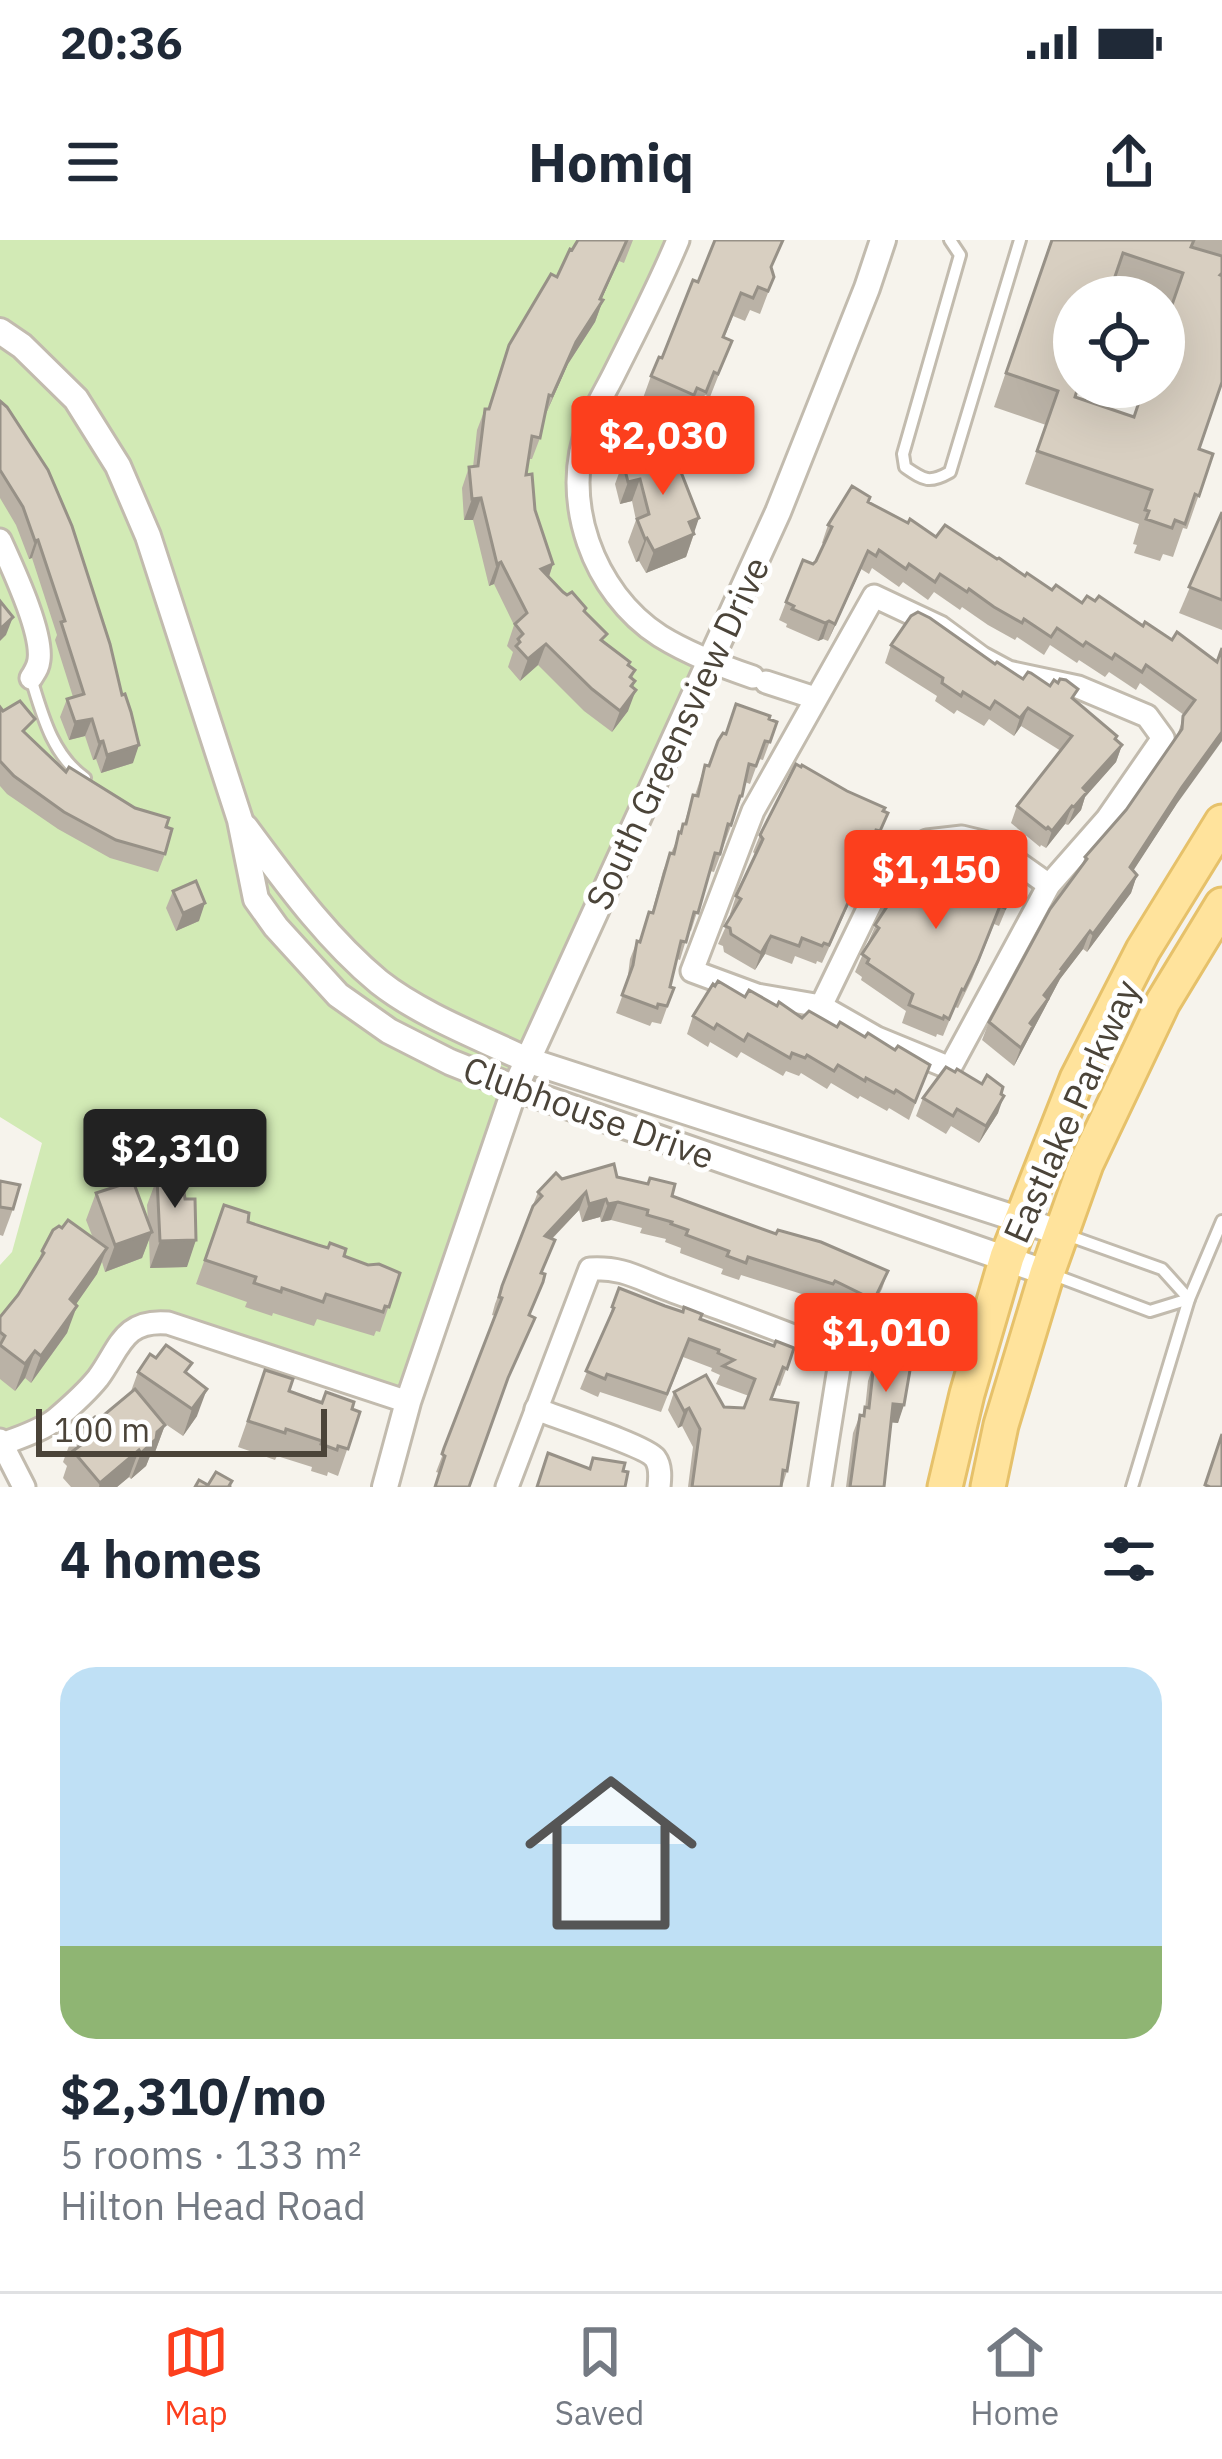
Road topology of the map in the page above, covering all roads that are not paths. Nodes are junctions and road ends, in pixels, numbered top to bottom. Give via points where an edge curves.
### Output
1 (678, 240) edge
2 (883, 240) edge
3 (950, 240) edge
4 (1020, 240) edge
5 (0, 331) edge
6 (0, 540) edge
7 (6, 570) edge
8 (709, 662) junction
9 (32, 677) joint
10 (815, 698) junction
11 (93, 784) edge
12 (240, 820) junction
13 (1222, 822) edge
14 (1048, 885) junction
15 (1222, 905) edge
16 (820, 1006) junction
17 (527, 1060) junction
18 (515, 1088) junction
19 (1021, 1219) junction
20 (1222, 1221) edge
21 (1061, 1233) junction
22 (1007, 1257) junction
23 (1047, 1273) junction
24 (1189, 1299) junction
25 (408, 1402) junction
26 (536, 1409) junction
27 (2, 1442) edge
28 (24, 1487) edge
29 (385, 1487) edge
30 (507, 1487) edge
31 (659, 1487) edge
32 (820, 1487) edge
33 (945, 1487) edge
34 (988, 1487) edge
35 (1132, 1487) edge

1 - 8 street via 587,427 580,505 612,590 643,623
2 - 8 street, South Greensview Drive via 778,512
3 - 4 lane via 960,255 903,454 905,467 936,480 950,472
5 - 12 street, Clubhouse Drive via 76,399 118,466
6 - 7 street
7 - 9 street via 39,649
8 - 10 street
8 - 17 street, South Greensview Drive
9 - 11 lane via 58,751
10 - 14 street via 874,596 1007,672 1078,687 1147,716 1163,738
10 - 16 street via 754,812 692,971 757,995
12 - 17 street, Clubhouse Drive via 332,938 382,984
12 - 18 street, Clubhouse Drive via 256,899 338,995 409,1041
13 - 19 main road, Eastlake Parkway via 1077,1079
14 - 16 street via 991,844 927,841 884,876
14 - 16 street via 950,1068
15 - 21 main road, Eastlake Parkway via 1154,1020
17 - 18 street, South Greensview Drive
17 - 19 street, Clubhouse Drive
18 - 22 street, Clubhouse Drive
18 - 25 street, South Greensview Drive
19 - 21 street, Clubhouse Drive
19 - 22 main road, Eastlake Parkway
20 - 24 lane
21 - 23 main road, Eastlake Parkway
21 - 24 lane via 1162,1269
22 - 23 street, Clubhouse Drive
22 - 33 main road, Eastlake Parkway
23 - 24 lane via 1150,1311
23 - 34 main road, Eastlake Parkway
24 - 35 lane
25 - 27 street via 152,1322 126,1334 95,1382 50,1424
25 - 29 street, South Greensview Drive
26 - 30 street
26 - 31 street via 639,1446 656,1459
26 - 32 street via 590,1270 624,1270 828,1350 838,1368
27 - 28 street

